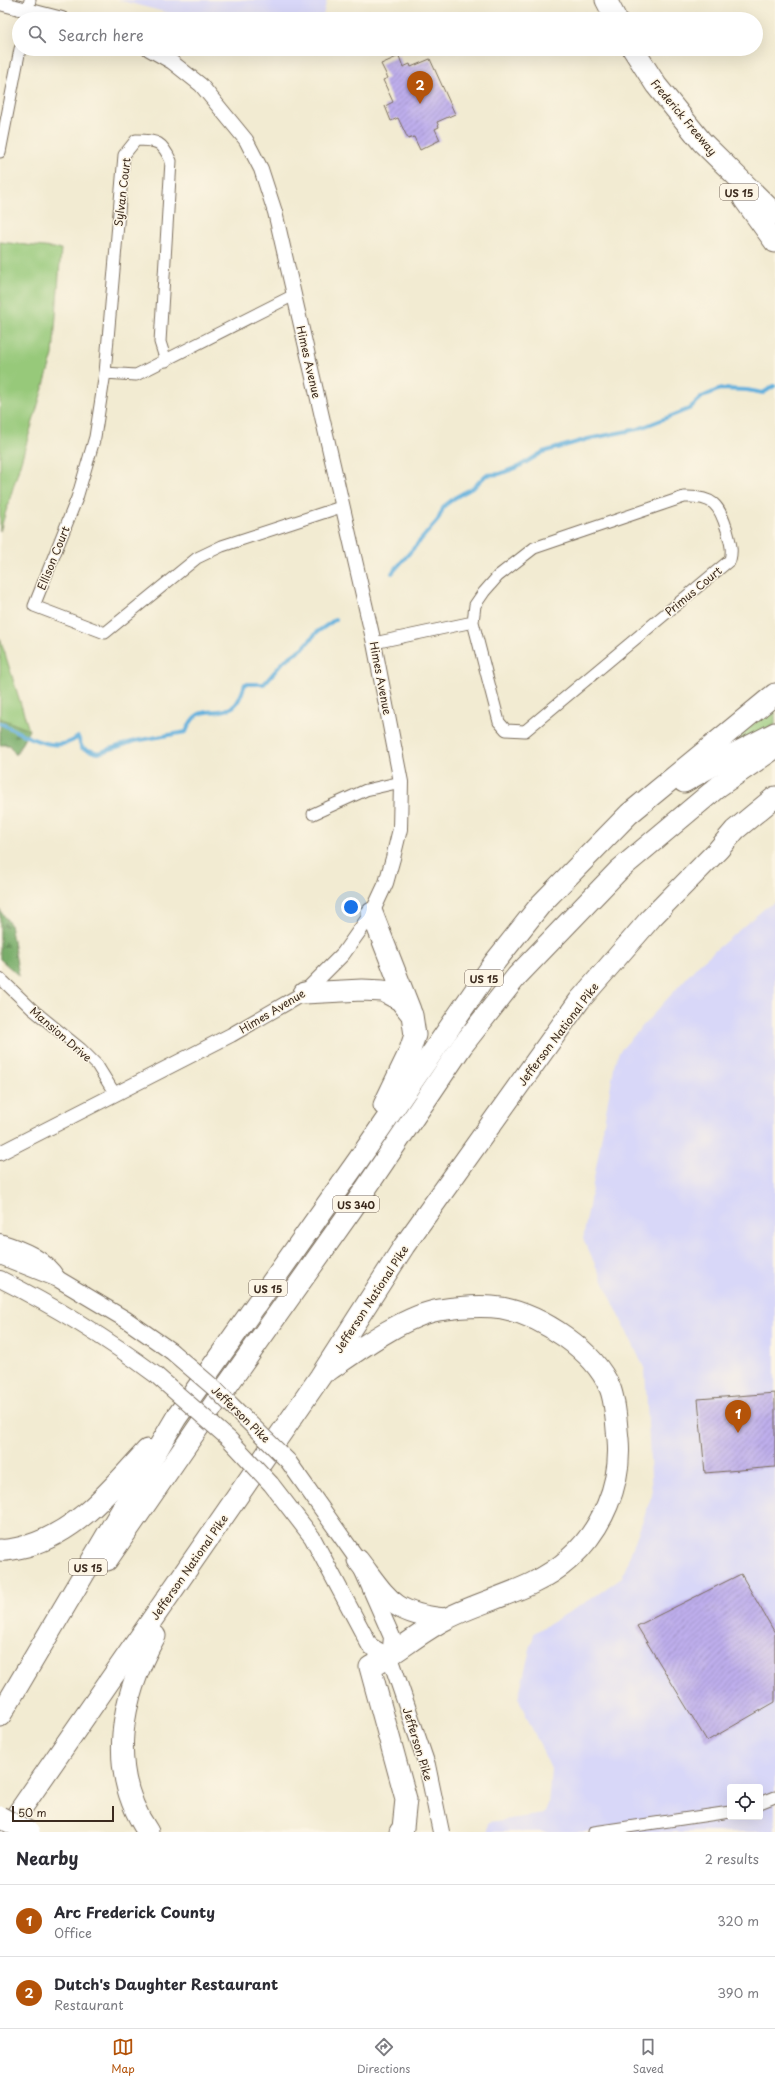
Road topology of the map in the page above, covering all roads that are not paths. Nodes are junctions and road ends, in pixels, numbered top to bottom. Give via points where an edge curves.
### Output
1 (606, 0) edge
2 (0, 3) edge
3 (28, 10) edge
4 (612, 12) edge
5 (19, 56) edge
6 (161, 56) edge
7 (637, 56) edge
8 (702, 142) junction
9 (0, 151) edge
10 (775, 214) edge
11 (775, 242) edge
12 (294, 295) junction
13 (166, 361) junction
14 (105, 373) junction
15 (341, 507) junction
16 (473, 622) junction
17 (374, 643) junction
18 (775, 694) edge
19 (775, 733) edge
20 (775, 748) edge
21 (401, 782) junction
22 (775, 797) edge
23 (313, 814) dead end
24 (629, 814) junction
25 (775, 814) edge
26 (718, 850) junction
27 (372, 913) junction
28 (0, 978) edge
29 (304, 993) junction
30 (412, 1015) junction
31 (115, 1094) junction
32 (0, 1153) edge
33 (359, 1159) junction
34 (0, 1242) edge
35 (0, 1256) edge
36 (0, 1279) edge
37 (58, 1279) junction
38 (320, 1377) junction
39 (176, 1418) junction
40 (0, 1550) edge
41 (201, 1550) junction
42 (358, 1560) junction
43 (445, 1619) junction
44 (390, 1657) junction
45 (0, 1716) edge
46 (775, 1797) edge
47 (763, 1802) edge
48 (727, 1812) edge
49 (0, 1817) edge
50 (5, 1832) edge
51 (29, 1832) edge
52 (148, 1832) edge
53 (400, 1832) edge
54 (441, 1832) edge
55 (594, 1832) edge

1 - 4 highway
2 - 3 street
5 - 9 street
6 - 12 street, Himes Avenue via 201,85 246,140 261,169 275,212
7 - 8 highway, Frederick Freeway / US 15 via 656,86
8 - 10 highway, Frederick Freeway
8 - 11 highway, US 15
12 - 13 street
12 - 15 street, Himes Avenue
13 - 14 street via 136,375
13 - 14 street, Sylvan Court via 160,342 171,161 164,146 151,140 136,140 124,155
14 - 15 street, Ellison Court via 95,437 77,498 34,606 105,633 197,558 222,546
15 - 17 street, Himes Avenue
16 - 16 street, Primus Court via 475,605 484,592 498,576 534,548 684,497 701,496 713,502 721,512 733,550 730,560 525,731 506,730 499,722
16 - 17 street
17 - 21 street, Himes Avenue
18 - 24 highway, US 15
19 - 24 highway
20 - 45 highway, US 340 via 719,786 619,870 513,982 462,1046
21 - 23 street via 366,790
21 - 27 street, Himes Avenue via 398,836 386,883
22 - 26 highway, Jefferson National Pike via 735,830
24 - 33 highway, US 15 via 541,904 494,963
25 - 26 highway via 740,840
26 - 38 highway, Jefferson National Pike via 652,918 579,1001 404,1246
27 - 29 street, Himes Avenue via 343,954
27 - 30 highway
28 - 31 street, Mansion Drive via 97,1065
29 - 30 highway via 383,991 400,1000
29 - 31 street, Himes Avenue via 232,1035
30 - 33 highway via 415,1035 409,1053
31 - 32 street, Himes Avenue
33 - 39 highway, US 15
34 - 37 main road via 43,1261
35 - 37 main road, Jefferson Pike
36 - 44 main road, bridge via 109,1340 156,1375 229,1439 271,1484 312,1537 370,1646
37 - 42 main road, Jefferson Pike, bridge via 125,1319 171,1351 214,1388 288,1461
38 - 41 highway, Jefferson National Pike
38 - 43 highway via 374,1338 437,1310 502,1308 537,1320 570,1340 593,1361 610,1388 619,1449 617,1474 612,1496 587,1539 569,1559 539,1581
39 - 40 highway via 93,1508 66,1529 36,1543
39 - 45 highway, US 15
41 - 50 highway, Jefferson National Pike
41 - 52 highway via 140,1662 129,1693 122,1731 124,1766 129,1794
42 - 43 highway via 398,1608 415,1615
42 - 44 main road, Jefferson Pike via 392,1637
43 - 44 highway
44 - 53 highway via 370,1667 406,1799 403,1828
44 - 54 main road, Jefferson Pike via 427,1765
46 - 47 street
48 - 55 street
49 - 51 highway, bridge

